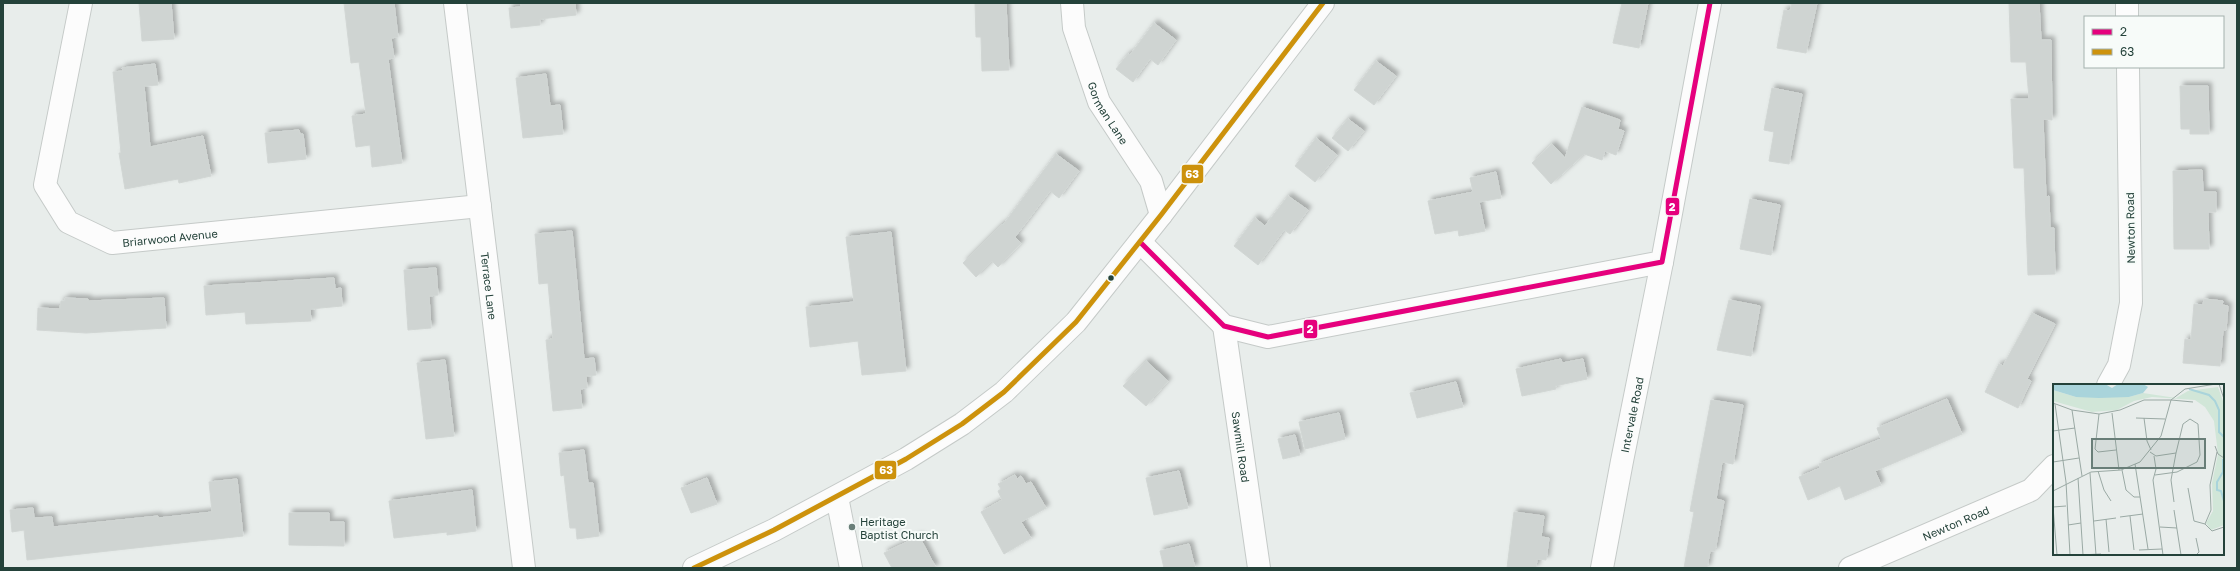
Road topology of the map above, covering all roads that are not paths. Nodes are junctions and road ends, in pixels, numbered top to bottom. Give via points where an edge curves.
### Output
1 (81, 3) edge
2 (455, 3) edge
3 (1072, 3) edge
4 (1323, 3) edge
5 (1710, 3) edge
6 (2127, 3) edge
7 (2127, 16) edge
8 (2128, 68) edge
9 (480, 206) junction
10 (1161, 215) junction
11 (1140, 242) junction
12 (1662, 262) junction
13 (1224, 326) junction
14 (2109, 384) edge
15 (2053, 467) edge
16 (837, 497) junction
17 (524, 568) edge
18 (694, 568) edge
19 (851, 568) edge
20 (1259, 568) edge
21 (1602, 568) edge
22 (1850, 568) edge

1 - 9 street, Briarwood Avenue via 45,185 68,222 112,243
2 - 9 street, Terrace Lane
3 - 10 street, Gorman Lane via 1074,28 1099,102 1151,181
4 - 10 street
5 - 12 street
6 - 7 street
8 - 14 street, Newton Road via 2131,303 2119,364
9 - 17 street, Terrace Lane
10 - 11 street
11 - 13 street
11 - 16 street via 1076,322 1004,392 940,438
12 - 13 street via 1268,337
12 - 21 street, Intervale Road
13 - 20 street, Sawmill Road
15 - 22 street, Newton Road via 2031,490
16 - 18 street
16 - 19 street

